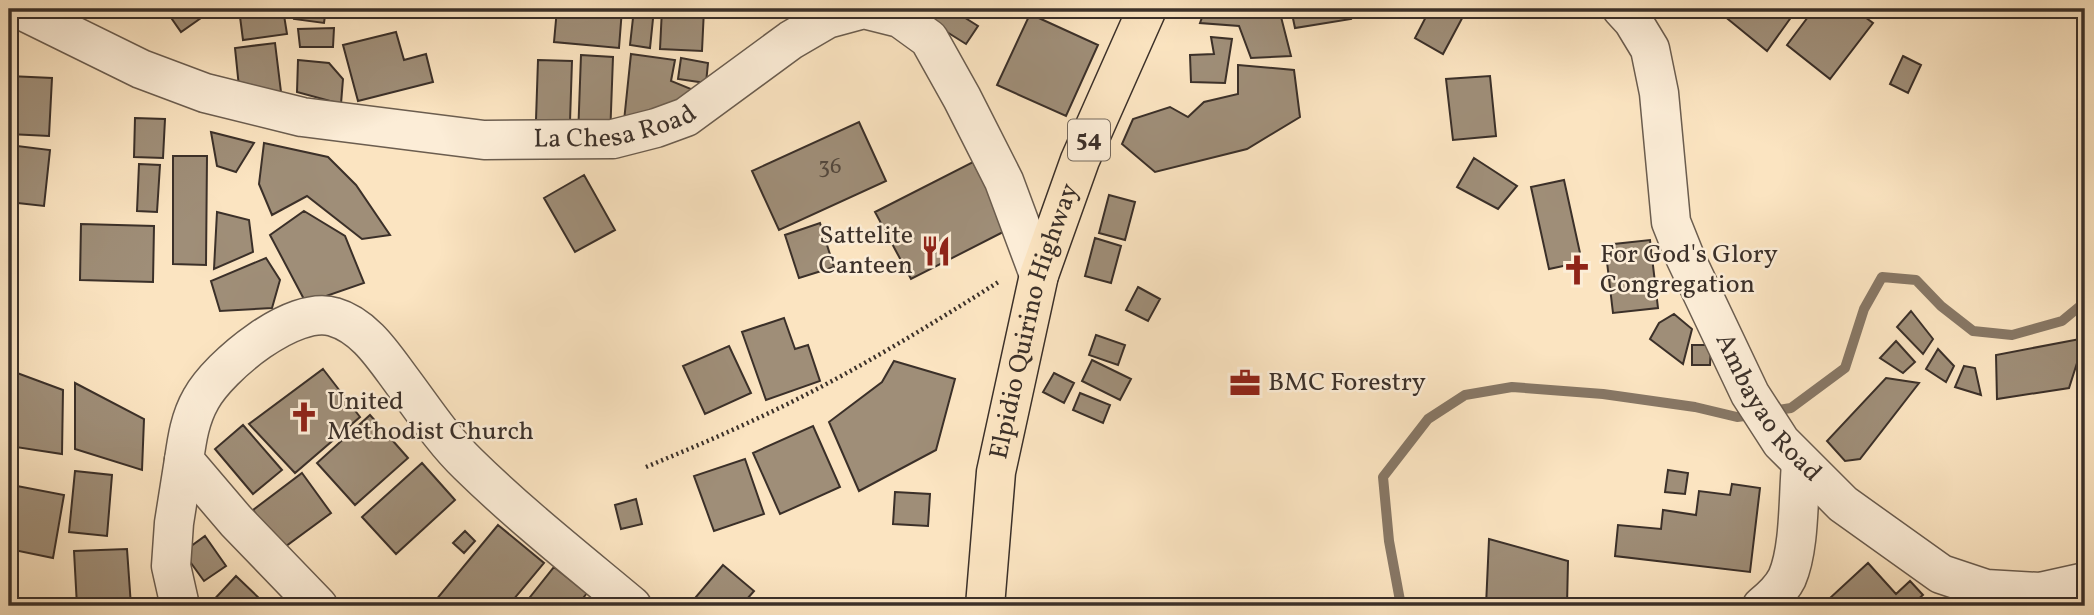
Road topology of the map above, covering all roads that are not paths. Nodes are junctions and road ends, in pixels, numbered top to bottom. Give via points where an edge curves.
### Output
1 (19, 9) edge
2 (1147, 9) edge
3 (1622, 9) edge
4 (1036, 268) junction
5 (1791, 453) junction
6 (184, 460) junction
7 (2085, 582) edge
8 (180, 606) edge
9 (318, 606) edge
10 (632, 606) edge
11 (985, 606) edge
12 (1762, 606) edge

1 - 4 street, La Chesa Road via 141,69 205,93 302,117 484,140 613,139 656,128 686,117 827,19 864,9 900,18 929,39 962,98 1004,180
2 - 4 highway, Elpidio Quirino Highway / 54
3 - 5 street, Ambayao Road via 1650,49 1659,93 1671,222 1750,394
4 - 11 highway, Elpidio Quirino Highway / 54 via 996,472
5 - 7 street, Ambayao Road via 1843,504 1941,574 1986,589 2040,592
5 - 12 street via 1793,559 1777,594
6 - 8 street via 172,566
6 - 9 street
6 - 10 street via 201,398 230,364 276,328 304,318 332,316 358,329 382,354 467,463

